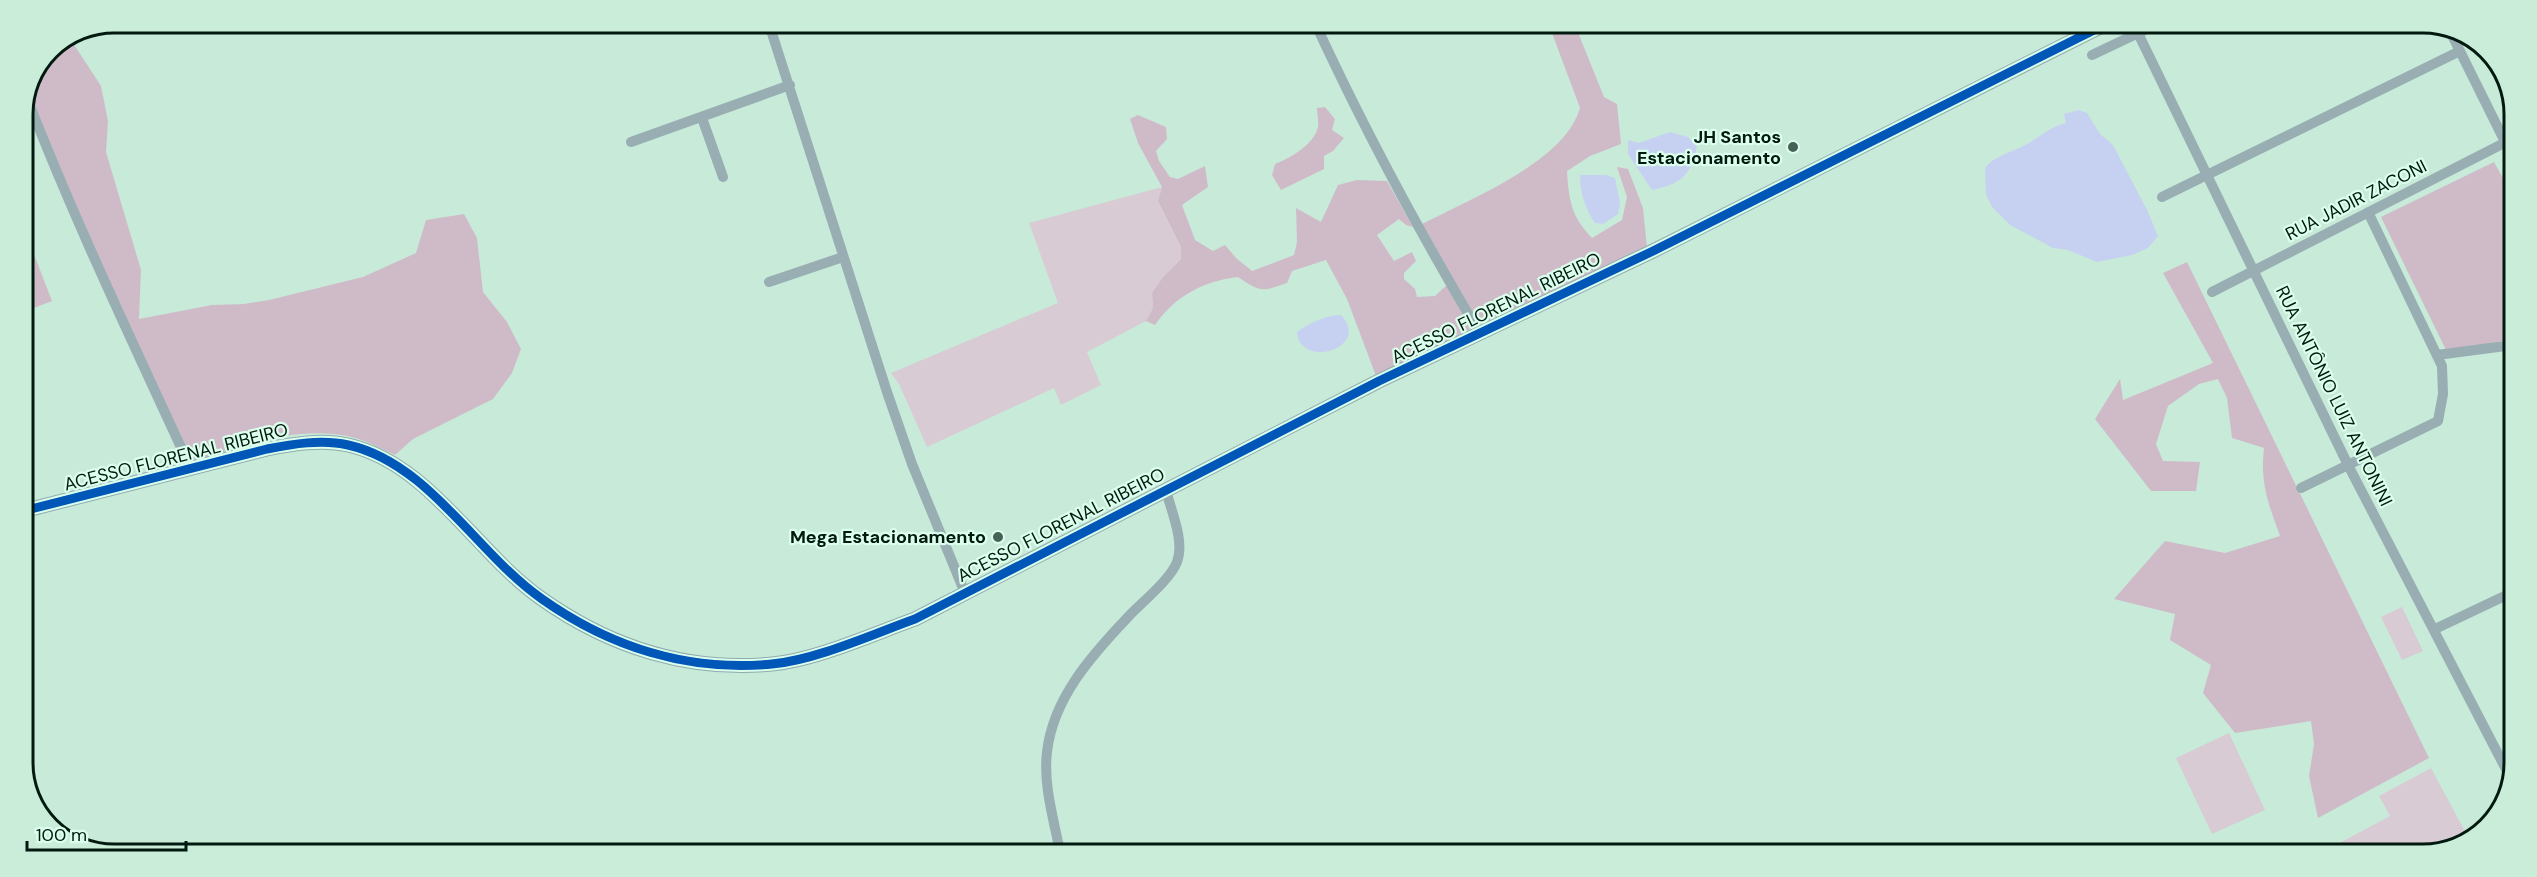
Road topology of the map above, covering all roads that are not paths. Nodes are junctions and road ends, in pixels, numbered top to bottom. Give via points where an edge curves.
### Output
1 (772, 33) edge
2 (1320, 33) edge
3 (2088, 33) edge
4 (2132, 33) edge
5 (2138, 33) edge
6 (2454, 39) edge
7 (2460, 51) junction
8 (2092, 55) dead end
9 (790, 85) junction
10 (33, 113) edge
11 (702, 118) junction
12 (2504, 129) edge
13 (631, 142) dead end
14 (2504, 143) edge
15 (2207, 175) junction
16 (723, 177) dead end
17 (2162, 197) dead end
18 (2368, 212) junction
19 (843, 257) junction
20 (2254, 271) junction
21 (769, 282) dead end
22 (2212, 292) dead end
23 (1480, 334) junction
24 (2504, 346) edge
25 (2437, 355) junction
26 (2348, 465) junction
27 (190, 467) junction
28 (2301, 488) dead end
29 (1166, 490) junction
30 (33, 509) edge
31 (965, 593) junction
32 (2504, 596) edge
33 (2435, 629) junction
34 (2504, 765) edge
35 (1058, 844) edge

1 - 9 street
2 - 23 street via 1417,227
3 - 23 street, ACESSO FLORENAL RIBEIRO
4 - 8 street
5 - 15 street, RUA ANTÔNIO LUIZ ANTONINI
6 - 7 street
7 - 12 street
7 - 15 street
9 - 11 street
9 - 19 street
10 - 27 street
11 - 13 street
11 - 16 street
14 - 18 street, RUA JADIR ZACONI
15 - 17 street
15 - 20 street, RUA ANTÔNIO LUIZ ANTONINI
18 - 20 street, RUA JADIR ZACONI
18 - 25 street
19 - 21 street
19 - 31 street via 912,464
20 - 22 street, RUA JADIR ZACONI
20 - 26 street, RUA ANTÔNIO LUIZ ANTONINI
23 - 29 street, ACESSO FLORENAL RIBEIRO
24 - 25 street
25 - 26 street via 2442,366 2443,394 2438,421
26 - 28 street
26 - 33 street, RUA ANTÔNIO LUIZ ANTONINI
27 - 30 street, ACESSO FLORENAL RIBEIRO
27 - 31 street, ACESSO FLORENAL RIBEIRO via 294,444 348,445 393,464 418,482 540,598 588,628 651,654 697,663 775,664 834,649 915,619
29 - 31 street, ACESSO FLORENAL RIBEIRO
29 - 35 street via 1179,541 1177,562 1093,653 1057,710 1046,752 1048,796
32 - 33 street
33 - 34 street, RUA ANTÔNIO LUIZ ANTONINI

